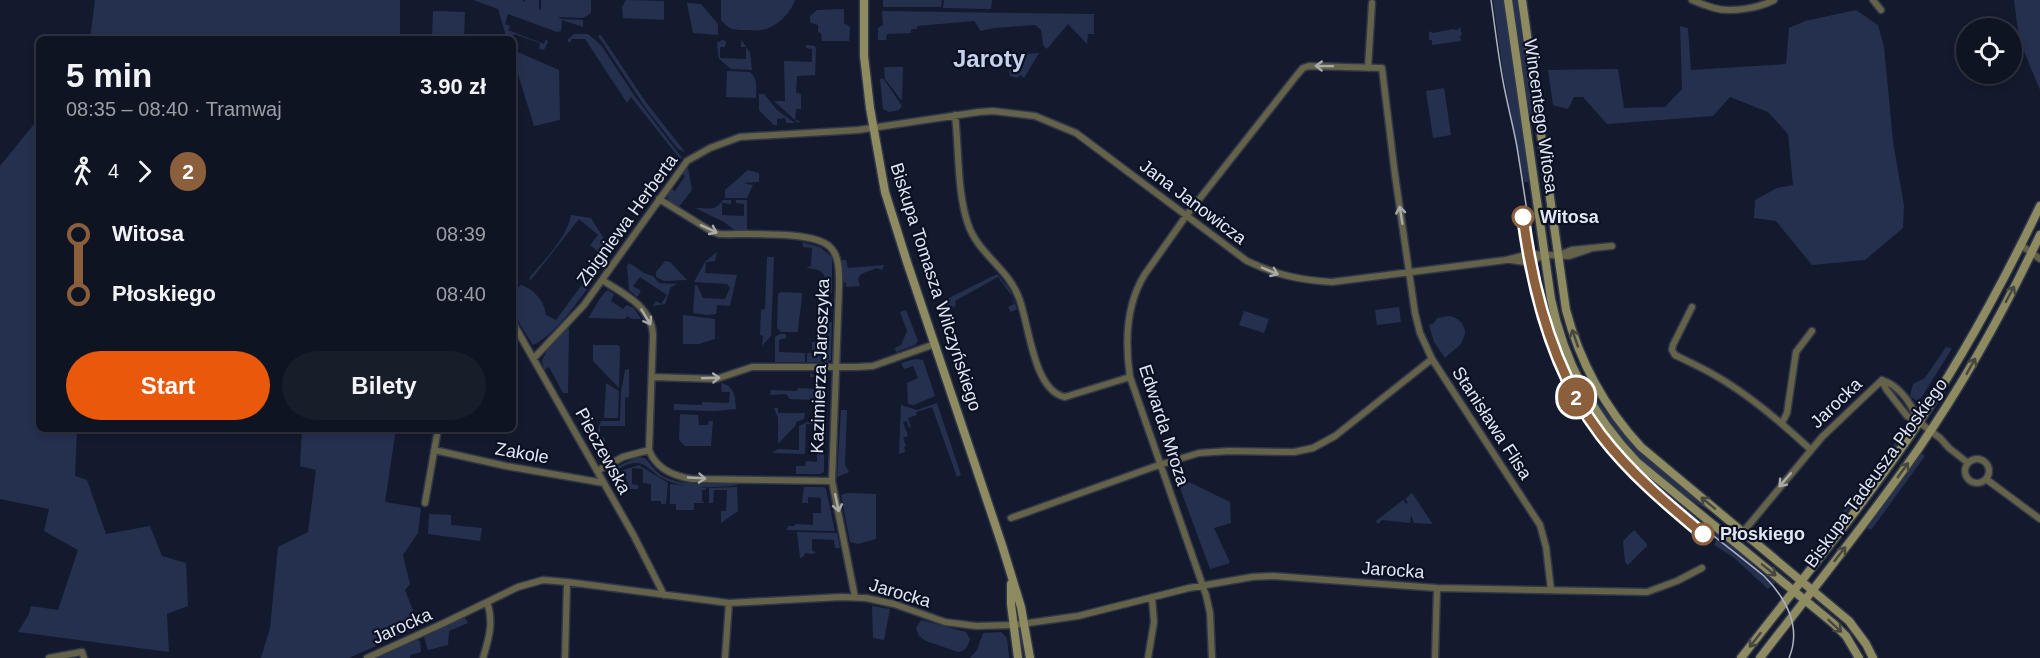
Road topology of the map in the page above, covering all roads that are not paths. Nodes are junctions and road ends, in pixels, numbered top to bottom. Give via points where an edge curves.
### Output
1 (864, 0) edge
2 (1508, 0) edge
3 (1522, 0) edge
4 (1692, 0) edge
5 (1774, 0) edge
6 (1873, 0) edge
7 (1372, 3) dead end
8 (1881, 10) dead end
9 (1368, 68) junction
10 (955, 115) junction
11 (873, 128) junction
12 (659, 199) junction
13 (2040, 206) edge
14 (1186, 216) junction
15 (2040, 235) edge
16 (2021, 244) junction
17 (1612, 246) dead end
18 (2032, 253) junction
19 (1558, 255) junction
20 (1545, 256) junction
21 (2040, 259) edge
22 (1410, 273) junction
23 (602, 280) junction
24 (1692, 307) dead end
25 (516, 328) edge
26 (1812, 331) dead end
27 (934, 344) junction
28 (534, 358) junction
29 (1432, 359) junction
30 (836, 367) junction
31 (652, 377) junction
32 (1130, 377) junction
33 (1919, 422) junction
34 (1782, 423) junction
35 (437, 432) edge
36 (1930, 432) junction
37 (434, 450) junction
38 (649, 450) junction
39 (1811, 450) junction
40 (1968, 463) junction
41 (1159, 465) junction
42 (597, 471) junction
43 (1986, 478) junction
44 (832, 481) junction
45 (604, 483) junction
46 (425, 503) dead end
47 (1011, 518) dead end
48 (2040, 519) edge
49 (1743, 532) junction
50 (1702, 567) dead end
51 (1011, 578) junction
52 (1802, 580) junction
53 (567, 582) junction
54 (1201, 585) junction
55 (1437, 588) junction
56 (1551, 590) junction
57 (1794, 590) junction
58 (1812, 590) junction
59 (664, 595) junction
60 (855, 597) junction
61 (1152, 598) junction
62 (1805, 599) junction
63 (487, 602) junction
64 (729, 603) junction
65 (1025, 624) junction
66 (1014, 625) junction
67 (49, 658) edge
68 (84, 658) edge
69 (367, 658) edge
70 (483, 658) edge
71 (565, 658) edge
72 (725, 658) edge
73 (1018, 658) edge
74 (1030, 658) edge
75 (1148, 658) edge
76 (1212, 658) edge
77 (1435, 658) edge
78 (1741, 658) edge
79 (1760, 658) edge
80 (1859, 658) edge
81 (1873, 658) edge

1 - 11 main road, Biskupa Tomasza Wilczyńskiego via 864,56
2 - 20 main road, Wincentego Witosa
3 - 19 main road, Wincentego Witosa
4 - 5 street via 1716,9
6 - 8 street
7 - 9 street
9 -> 14 street, Edwarda Mroza via 1303,68
22 -> 9 street via 1382,68
10 - 11 street, Jana Janowicza
10 - 14 street, Jana Janowicza via 993,111 1035,116 1059,125 1076,133
10 - 32 street via 967,222 981,250 1013,284 1034,356 1050,386 1065,397
11 - 12 street, Zbigniewa Herberta via 740,137 724,142 687,161
11 - 27 main road, Biskupa Tomasza Wilczyńskiego via 892,218
12 - 23 street, Zbigniewa Herberta
12 -> 30 street, Kazimierza Jaroszyka via 719,234 802,236 819,239 831,247 839,272
13 - 16 main road, Biskupa Tadeusza Płoskiego
14 -> 22 street, Jana Janowicza via 1247,261 1279,275 1332,282
14 - 32 street, Edwarda Mroza via 1140,282 1127,332
15 - 18 main road, Biskupa Tadeusza Płoskiego
16 - 18 street
16 - 33 main road, Biskupa Tadeusza Płoskiego via 1962,353
17 - 19 street, Jana Janowicza
18 - 21 street
36 -> 18 main road, Biskupa Tadeusza Płoskiego via 1967,374
19 - 20 street, Jana Janowicza
49 -> 19 main road, Wincentego Witosa via 1641,447 1614,416 1594,384 1574,337
20 - 22 street, Jana Janowicza via 1525,262 1506,260
20 -> 57 main road, Wincentego Witosa via 1561,341 1594,410 1637,462
22 - 29 street, Stanisława Flisa via 1420,333
23 - 28 street, Zbigniewa Herberta
23 -> 31 street via 630,298 649,319 653,331
24 - 34 street via 1673,345 1675,356 1734,387
25 - 28 street, Pieczewska
26 - 34 street via 1796,352
27 - 30 street via 873,366
27 - 51 main road, Biskupa Tomasza Wilczyńskiego
28 - 42 street, Pieczewska
29 - 41 street via 1335,436 1313,448 1294,452 1211,451
29 - 56 street, Stanisława Flisa via 1540,525
31 -> 30 street via 716,379 753,367
30 - 44 street, Kazimierza Jaroszyka
31 - 38 street
32 - 41 street, Edwarda Mroza
33 - 36 street
33 - 39 street, Jarocka via 1913,408 1891,383 1882,380
33 - 52 main road, Biskupa Tadeusza Płoskiego
34 - 39 street
35 - 37 street
36 - 40 street via 1937,443
58 -> 36 main road, Biskupa Tadeusza Płoskiego
37 - 45 street, Zakole
37 - 46 street
38 - 42 street via 623,457
38 -> 44 street via 662,468 682,477
39 -> 49 street, Jarocka
40 - 43 street via 1978,459 1984,462 1989,472
40 - 43 street via 1965,471 1970,481
41 - 47 street
41 - 54 street, Edwarda Mroza
42 - 45 street, Pieczewska
43 - 48 street
44 -> 60 street, Kazimierza Jaroszyka
45 - 59 street, Pieczewska
49 - 52 main road, Wincentego Witosa
50 - 56 street, Jarocka via 1647,592
51 - 65 main road, Biskupa Tomasza Wilczyńskiego
51 - 66 main road, Biskupa Tomasza Wilczyńskiego
52 - 57 main road, Biskupa Tadeusza Płoskiego
52 - 58 main road, Wincentego Witosa
53 - 59 street, Jarocka
53 - 63 street, Jarocka via 534,581
53 - 71 street
54 - 55 street, Jarocka via 1273,576
54 - 61 street, Jarocka
54 - 76 street, Edwarda Mroza via 1210,613
55 - 56 street, Jarocka
55 - 77 street, Jarocka
57 - 62 main road, Wincentego Witosa
57 -> 78 main road, Biskupa Tadeusza Płoskiego
58 - 62 main road, Biskupa Tadeusza Płoskiego
58 - 81 main road, Wincentego Witosa via 1849,621
59 - 64 street, Jarocka
60 - 64 street, Jarocka
60 - 66 street, Jarocka via 879,599 960,625
61 - 65 street, Jarocka
61 - 75 street via 1154,622
62 - 79 main road, Biskupa Tadeusza Płoskiego
62 -> 80 main road, Wincentego Witosa via 1846,636
63 - 69 street, Jarocka
63 - 70 street via 491,631
64 - 72 street
65 - 66 street, Jarocka
65 - 74 main road, Biskupa Tomasza Wilczyńskiego
66 - 73 main road, Biskupa Tomasza Wilczyńskiego
67 - 68 street via 82,652

